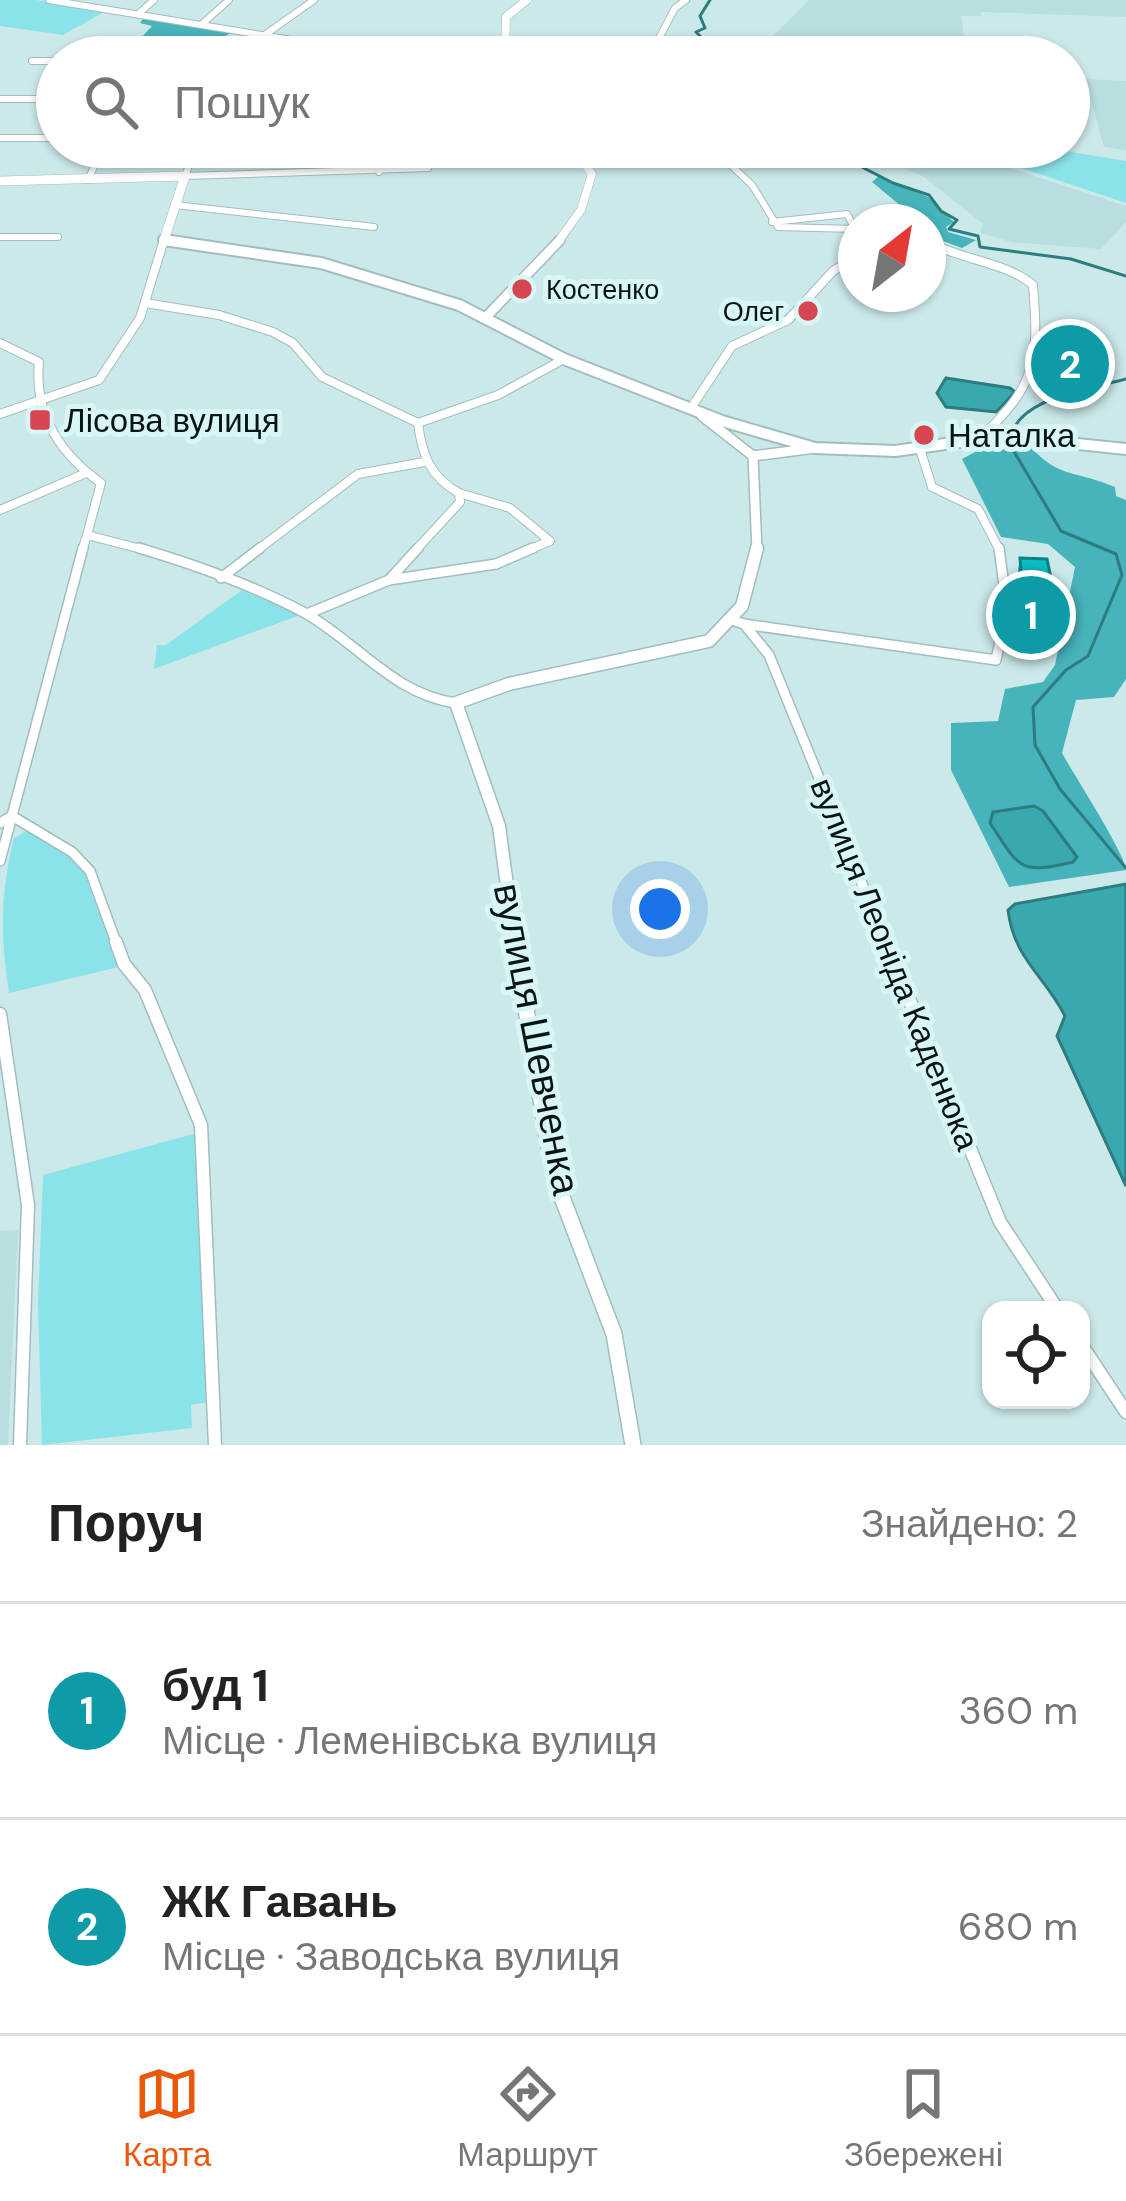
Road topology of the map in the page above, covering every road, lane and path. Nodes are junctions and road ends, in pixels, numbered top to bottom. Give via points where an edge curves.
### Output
1 (49, 0) edge
2 (154, 0) edge
3 (229, 0) edge
4 (314, 0) edge
5 (527, 0) edge
6 (686, 0) edge
7 (80, 2) edge
8 (138, 14) junction
9 (202, 24) junction
10 (266, 34) junction
11 (277, 36) edge
12 (506, 36) edge
13 (660, 36) edge
14 (32, 61) dead end
15 (36, 61) edge
16 (0, 99) edge
17 (36, 99) edge
18 (0, 138) edge
19 (36, 138) edge
20 (93, 168) edge
21 (187, 168) edge
22 (379, 168) edge
23 (418, 168) edge
24 (588, 168) edge
25 (734, 168) edge
26 (379, 172) junction
27 (184, 176) junction
28 (88, 180) junction
29 (0, 181) edge
30 (175, 205) junction
31 (838, 215) edge
32 (772, 222) junction
33 (374, 227) dead end
34 (838, 231) edge
35 (0, 237) edge
36 (58, 237) dead end
37 (164, 240) junction
38 (946, 252) edge
39 (838, 267) edge
40 (145, 303) junction
41 (486, 317) junction
42 (0, 343) edge
43 (564, 359) junction
44 (41, 400) junction
45 (691, 408) junction
46 (0, 414) edge
47 (418, 423) junction
48 (981, 437) junction
49 (814, 448) junction
50 (920, 449) junction
51 (1126, 449) edge
52 (753, 456) junction
53 (424, 462) junction
54 (86, 473) junction
55 (459, 493) junction
56 (0, 509) edge
57 (87, 535) junction
58 (221, 578) junction
59 (389, 580) junction
60 (307, 614) junction
61 (740, 622) junction
62 (456, 704) junction
63 (6, 819) edge
64 (0, 861) edge
65 (0, 1014) edge
66 (1052, 1301) edge
67 (1090, 1358) edge
68 (1126, 1412) edge
69 (20, 1445) edge
70 (214, 1445) edge
71 (633, 1445) edge

1 - 7 street
2 - 8 street
3 - 9 street
4 - 10 street
5 - 12 street via 506,17
6 - 13 street
7 - 8 street
8 - 9 street
9 - 10 street
10 - 11 street
14 - 15 street
16 - 17 street
18 - 19 street
20 - 28 street
21 - 27 street
22 - 26 street
23 - 26 street
24 - 41 street via 588,198
25 - 32 street
26 - 27 street
27 - 28 main road
27 - 30 main road
28 - 29 main road
30 - 33 street
30 - 37 main road
31 - 32 street
32 - 34 street
35 - 36 street
37 - 40 street
37 - 41 main road via 320,263
38 - 48 street via 1018,272 1033,285 1030,386
39 - 45 street via 788,320 732,346
40 - 44 street via 99,380
40 - 47 street via 284,337 323,377
41 - 43 main road
42 - 44 street via 39,362
43 - 45 main road
43 - 47 street
44 - 46 street
44 - 54 street via 53,438
45 - 49 main road
45 - 52 street
47 - 53 street
48 - 50 main road
48 - 51 main road
49 - 50 main road
49 - 52 street
50 - 61 street via 932,487 978,509 995,536 1010,616 996,660
52 - 61 street via 760,522
53 - 55 street
53 - 58 street via 358,474
54 - 56 street
54 - 57 street via 101,483
55 - 59 street via 460,502
55 - 59 street via 482,495 550,542 496,564
57 - 58 street
57 - 63 street via 30,762
58 - 60 street
59 - 60 street
60 - 62 street via 412,692
61 - 62 street via 709,641 509,684
61 - 66 street, вулиця Леоніда Каденюка via 769,655 1000,1222
62 - 71 street, вулиця Шевченка via 499,826 548,1142 614,1334
63 - 64 street
63 - 70 street via 72,852 90,871 124,964 145,990 201,1125
65 - 69 street via 28,1205
67 - 68 street

